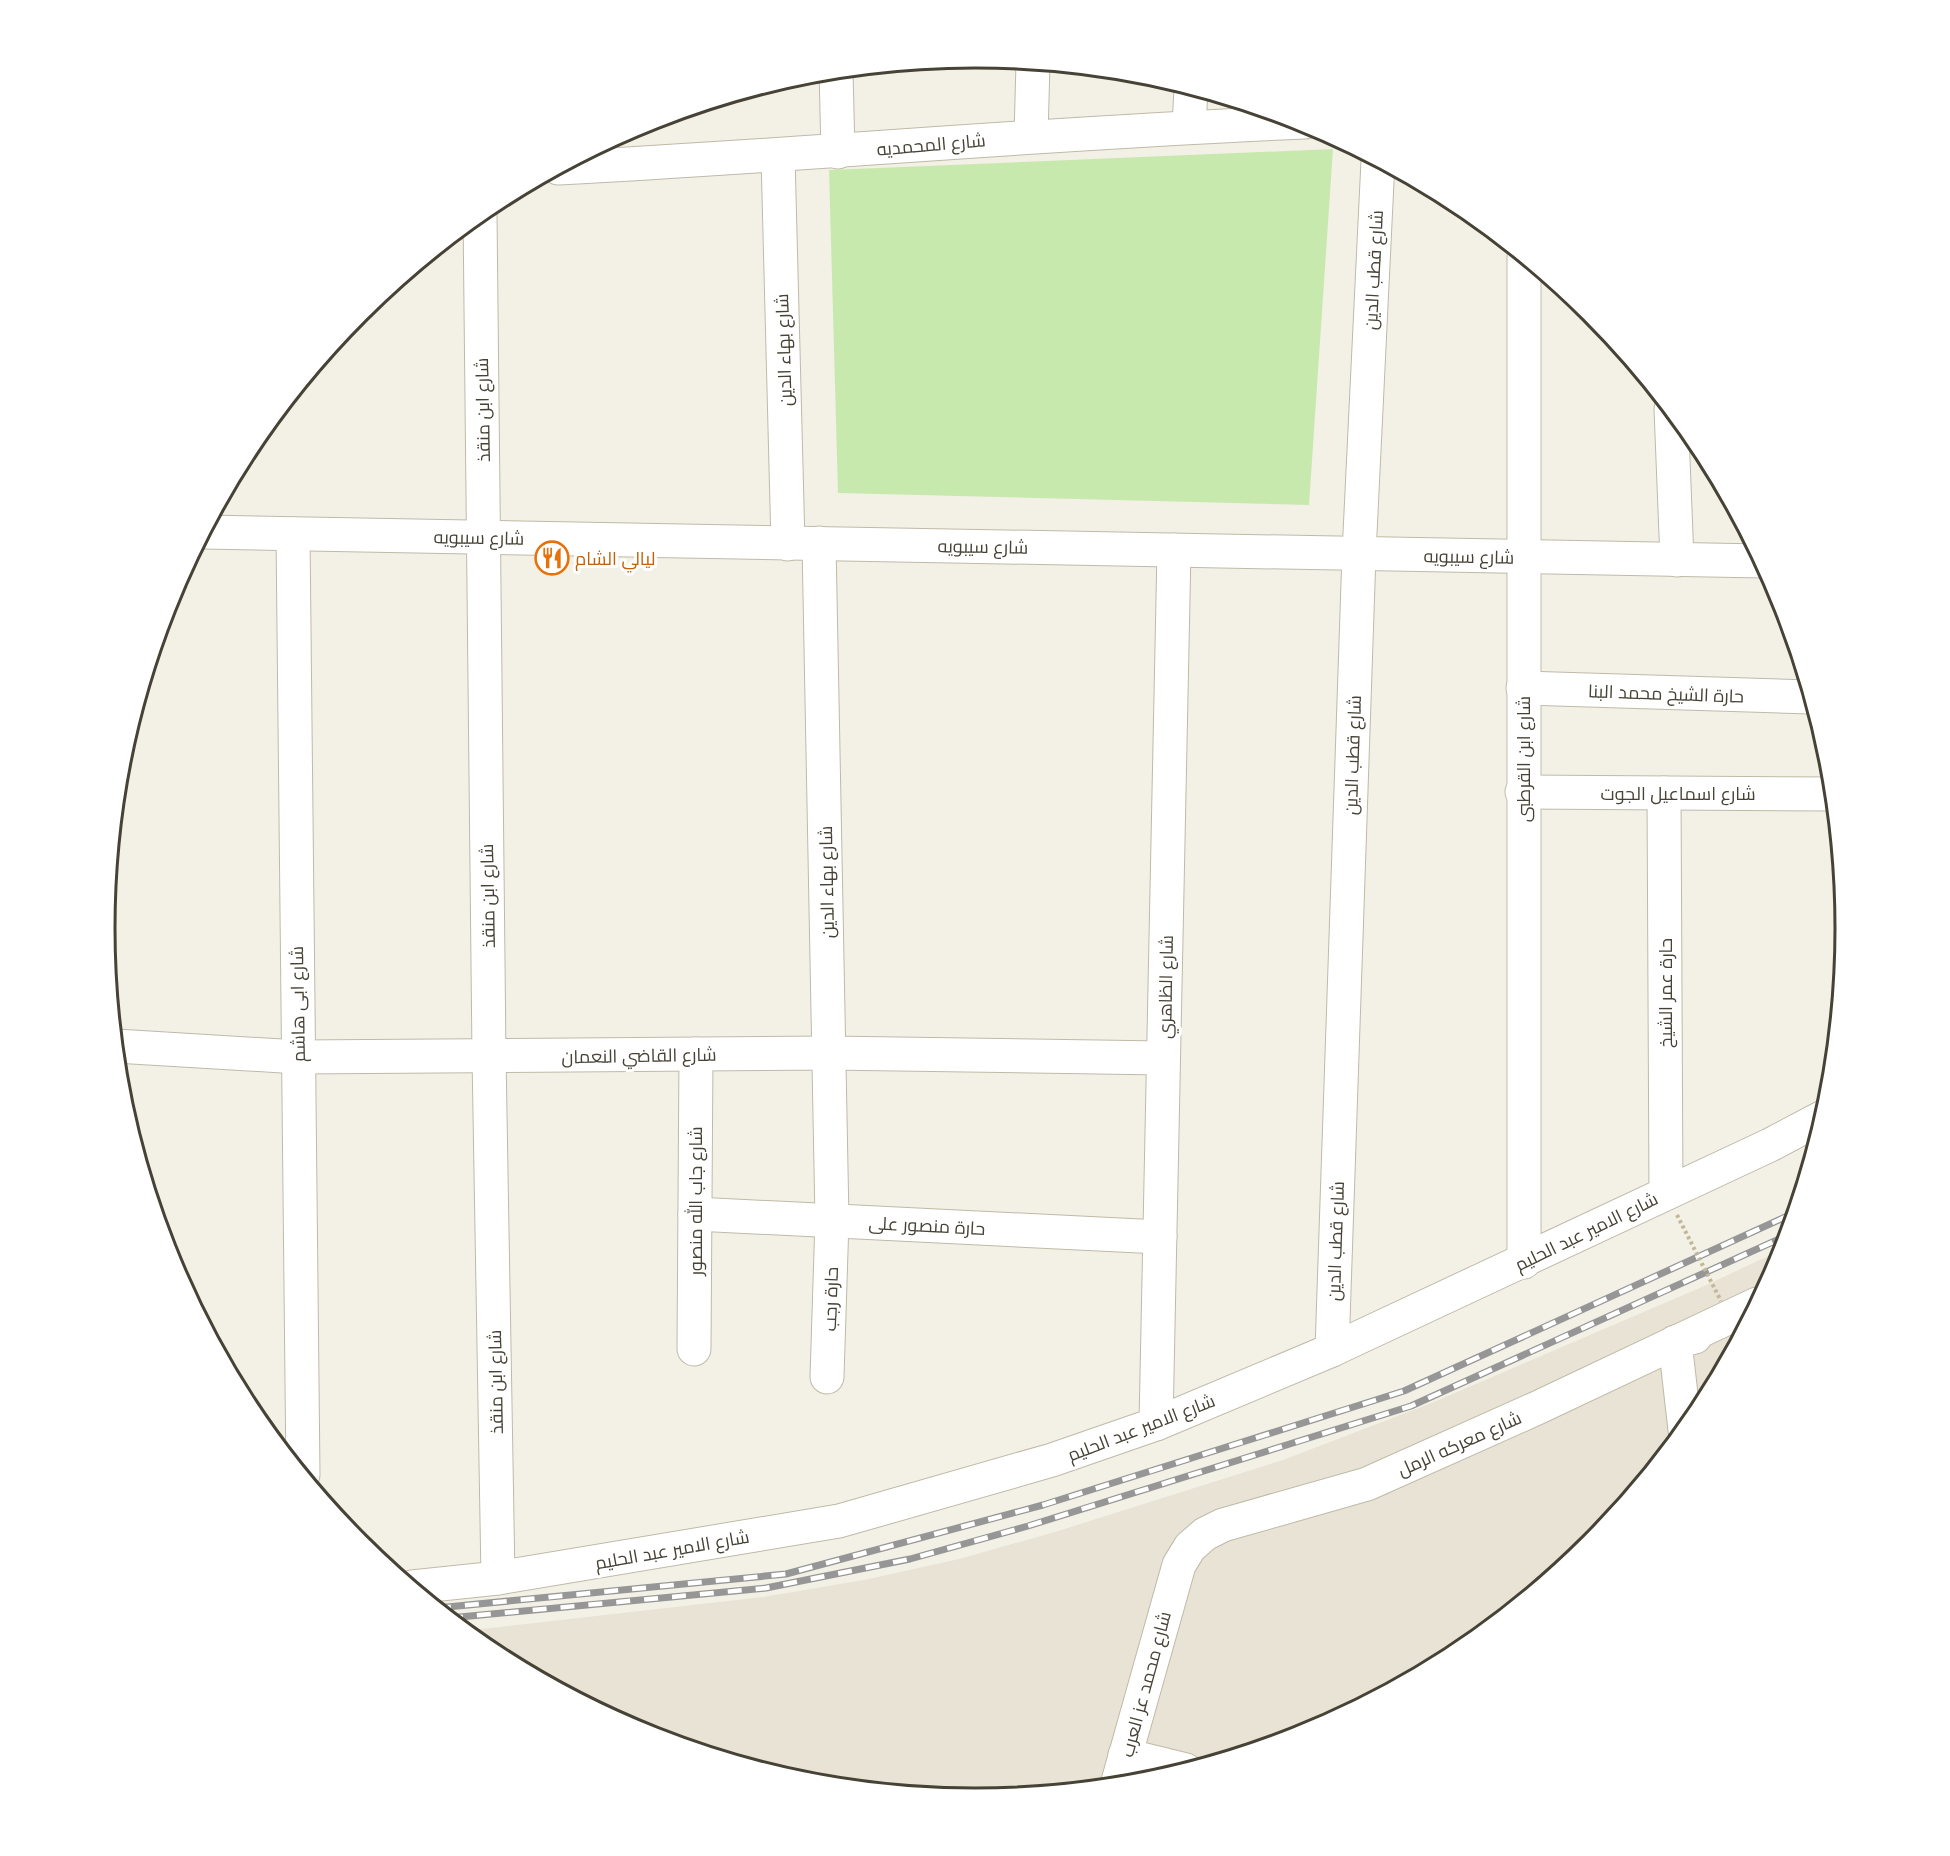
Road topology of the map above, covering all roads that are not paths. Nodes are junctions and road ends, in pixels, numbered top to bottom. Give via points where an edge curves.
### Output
1 (1033, 69) edge
2 (836, 79) edge
3 (1191, 95) edge
4 (1278, 123) edge
5 (1190, 127) junction
6 (1031, 136) junction
7 (838, 152) junction
8 (778, 156) junction
9 (574, 167) edge
10 (1378, 168) edge
11 (480, 225) edge
12 (1524, 266) edge
13 (1672, 424) edge
14 (211, 532) edge
15 (293, 534) junction
16 (484, 537) junction
17 (804, 543) junction
18 (1174, 550) junction
19 (1359, 554) junction
20 (1524, 557) junction
21 (1677, 560) junction
22 (1753, 561) edge
23 (1523, 688) junction
24 (1804, 697) edge
25 (1522, 792) junction
26 (1664, 793) junction
27 (1824, 794) edge
28 (123, 1046) edge
29 (829, 1053) junction
30 (696, 1054) junction
31 (489, 1056) junction
32 (298, 1057) junction
33 (1163, 1058) junction
34 (1813, 1122) edge
35 (1671, 1204) junction
36 (695, 1214) junction
37 (832, 1220) junction
38 (1160, 1238) junction
39 (1524, 1262) junction
40 (1747, 1309) edge
41 (1737, 1328) edge
42 (1675, 1342) junction
43 (694, 1348) dead end
44 (1332, 1350) junction
45 (827, 1377) dead end
46 (1683, 1416) edge
47 (1156, 1424) junction
48 (303, 1465) edge
49 (498, 1578) junction
50 (1173, 1582) joint
51 (421, 1586) edge
52 (1121, 1770) edge
53 (1151, 1770) edge

1 - 6 street
2 - 7 street
3 - 5 street
4 - 5 street, شارع المحمديه
5 - 6 street, شارع المحمديه
6 - 7 street, شارع المحمديه
7 - 8 street, شارع المحمديه
8 - 9 street, شارع المحمديه
8 - 17 street, شارع بهاء الدين
10 - 19 street, شارع قطب الدين
11 - 16 street, شارع ابن منقذ
12 - 20 street, شارع ابن القرطبى
13 - 21 street
14 - 15 street, شارع سيبويه
15 - 16 street, شارع سيبويه
15 - 32 street, شارع ابى هاشم
16 - 17 street, شارع سيبويه
16 - 31 street, شارع ابن منقذ
17 - 18 street, شارع سيبويه
17 - 29 street, شارع بهاء الدين
18 - 19 street, شارع سيبويه
18 - 33 street, شارع الظاهري
19 - 20 street, شارع سيبويه
19 - 44 street, شارع قطب الدين
20 - 21 street, شارع سيبويه
20 - 23 street, شارع ابن القرطبى
21 - 22 street, شارع سيبويه
23 - 24 street, حارة الشيخ محمد البنا
23 - 25 street, شارع ابن القرطبى
25 - 26 street, شارع اسماعيل الجوت
25 - 39 street, شارع ابن القرطبى
26 - 27 street, شارع اسماعيل الجوت
26 - 35 street, حارة عمر الشيخ
28 - 32 street, شارع القاضي النعمان
29 - 30 street, شارع القاضي النعمان
29 - 33 street, شارع القاضي النعمان
29 - 37 street, شارع بهاء الدين
30 - 31 street, شارع القاضي النعمان
30 - 36 street, شارع جاب الله منصور
31 - 32 street, شارع القاضي النعمان
31 - 49 street, شارع ابن منقذ
32 - 48 street, شارع ابى هاشم
33 - 38 street, شارع الظاهري
34 - 35 street, شارع الامير عبد الحليم
35 - 39 street, شارع الامير عبد الحليم
36 - 37 street, حارة منصور على
36 - 43 street, شارع جاب الله منصور
37 - 38 street, حارة منصور على
37 - 45 street, حارة رجب
38 - 47 street, شارع الظاهري
39 - 44 street, شارع الامير عبد الحليم
40 - 42 street, شارع معركه الرمل
41 - 42 street
42 - 46 street
42 - 50 street, شارع معركه الرمل via 1367,1484 1223,1525 1190,1547
44 - 47 street, شارع الامير عبد الحليم
47 - 49 street, شارع الامير عبد الحليم via 1030,1467 838,1521
49 - 51 street, شارع الامير عبد الحليم
50 - 52 street, شارع محمد عز العرب
52 - 53 street

